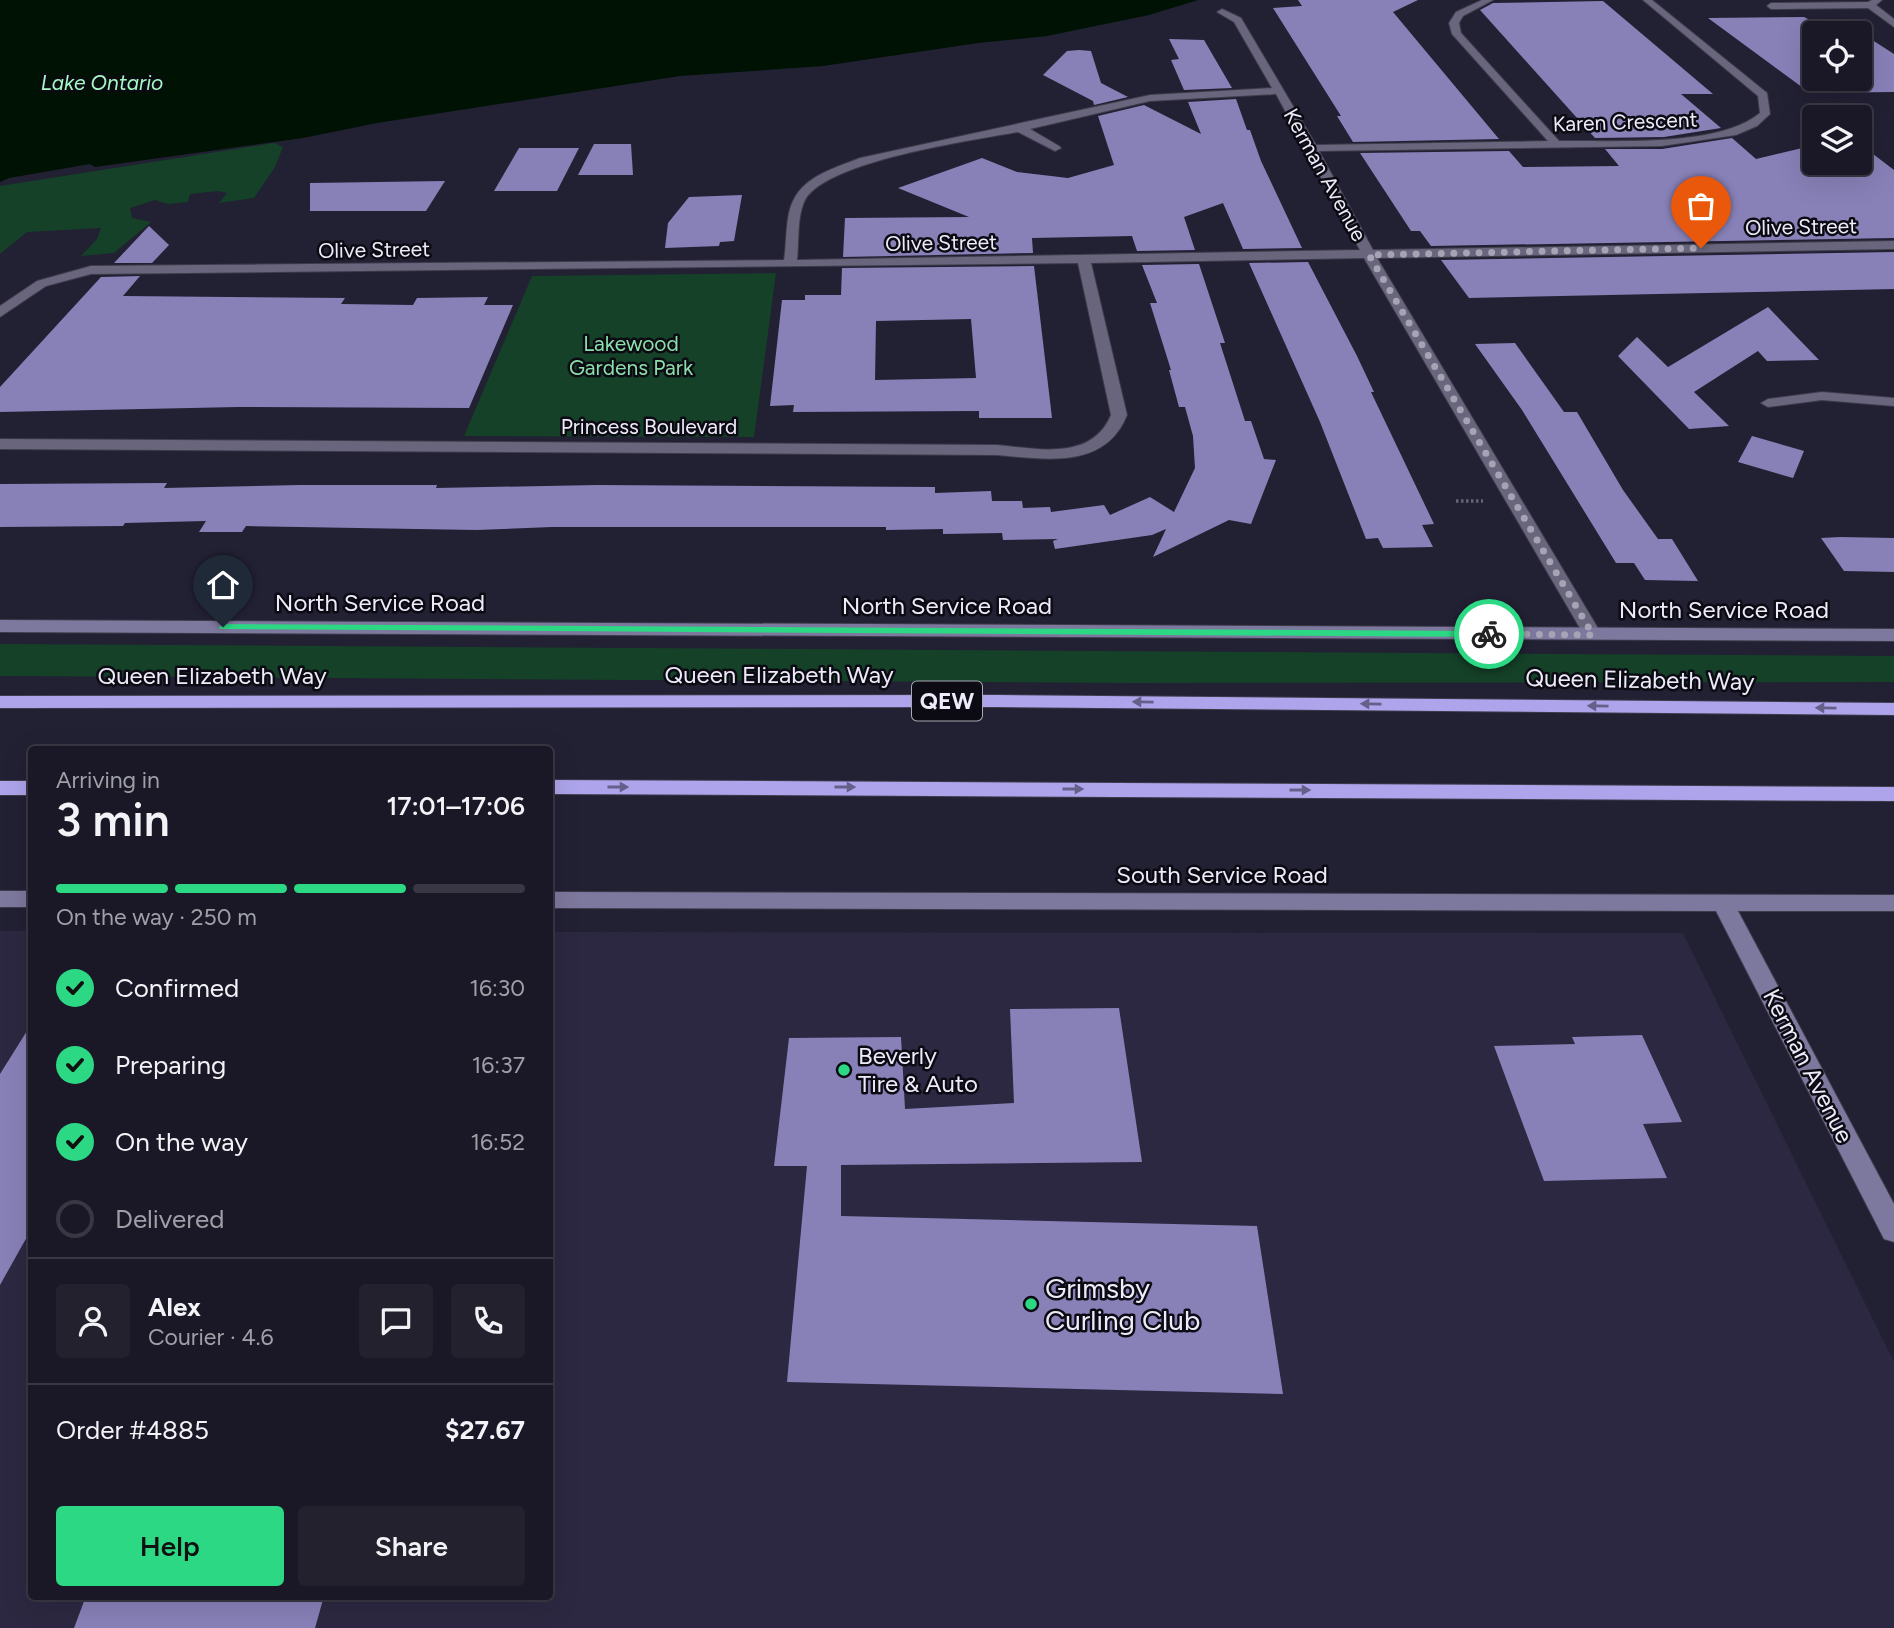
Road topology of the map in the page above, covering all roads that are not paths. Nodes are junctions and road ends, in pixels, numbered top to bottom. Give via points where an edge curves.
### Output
1 (1489, 0) edge
2 (1647, 0) edge
3 (1874, 3) edge
4 (1771, 6) dead end
5 (1222, 12) dead end
6 (1894, 24) edge
7 (1277, 91) junction
8 (1020, 128) junction
9 (1556, 144) junction
10 (1055, 148) dead end
11 (1312, 148) junction
12 (1894, 245) edge
13 (1369, 255) junction
14 (1084, 260) junction
15 (790, 264) junction
16 (0, 313) edge
17 (1894, 402) edge
18 (1768, 403) dead end
19 (0, 444) edge
20 (0, 625) edge
21 (1593, 635) junction
22 (1894, 635) edge
23 (0, 702) edge
24 (1894, 709) edge
25 (553, 787) edge
26 (0, 788) edge
27 (28, 788) edge
28 (1894, 794) edge
29 (0, 899) edge
30 (28, 899) edge
31 (553, 900) edge
32 (1723, 903) junction
33 (1894, 903) edge
34 (1894, 1230) edge

1 - 9 street via 1459,14 1454,23 1457,34
2 - 9 street, Karen Crescent via 1763,95 1765,114 1732,133 1697,140
3 - 4 street
3 - 6 street
5 - 7 street, Kerman Avenue via 1238,20
7 - 8 street via 1150,98
7 - 11 street, Kerman Avenue
8 - 10 street
8 - 15 street via 864,160 808,187 798,202
9 - 11 street, Karen Crescent
11 - 13 street, Kerman Avenue
12 - 13 street, Olive Street
13 - 14 street, Olive Street
13 - 21 street, Kerman Avenue
14 - 15 street, Olive Street
14 - 19 street, Princess Boulevard via 1119,415 1116,430 1087,450 1041,454 997,450
15 - 16 street, Olive Street via 91,270 38,284
17 - 18 street via 1822,396
20 - 21 street, North Service Road
21 - 22 street, North Service Road
24 -> 23 highway, Queen Elizabeth Way / QEW via 996,701
25 -> 28 highway
26 - 27 highway
29 - 30 street
31 - 32 street, South Service Road
32 - 33 street, South Service Road
32 - 34 street, Kerman Avenue

